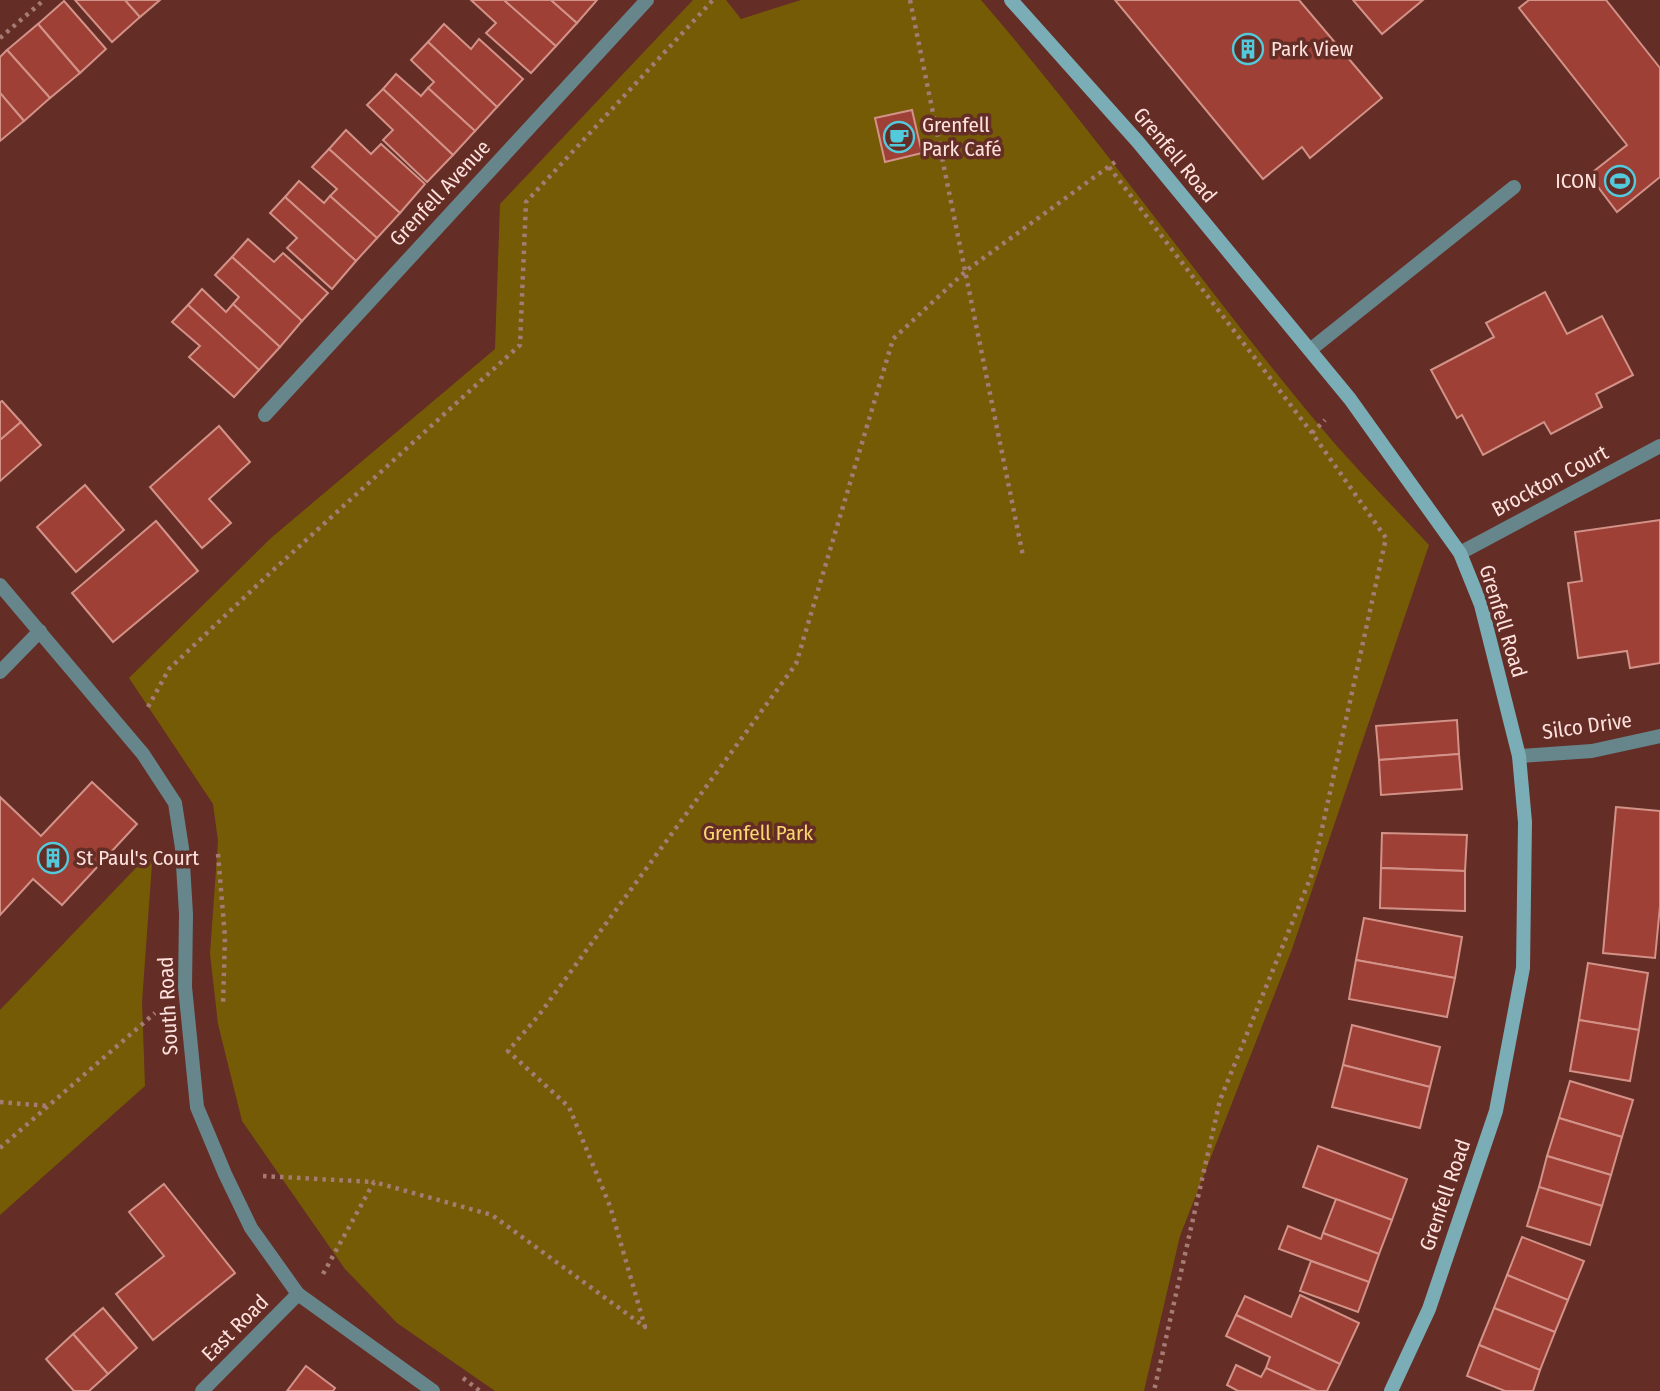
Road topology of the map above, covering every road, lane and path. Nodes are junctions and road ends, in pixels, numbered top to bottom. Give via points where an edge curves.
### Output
1 (44, 0) edge
2 (647, 0) edge
3 (713, 0) edge
4 (910, 0) edge
5 (1011, 0) edge
6 (0, 38) edge
7 (1138, 142) junction
8 (1109, 167) junction
9 (1514, 187) dead end
10 (967, 270) junction
11 (1310, 350) junction
12 (265, 415) dead end
13 (1660, 446) edge
14 (1460, 553) junction
15 (1023, 556) dead end
16 (0, 585) edge
17 (40, 631) junction
18 (0, 673) edge
19 (146, 710) dead end
20 (1660, 736) edge
21 (1520, 756) junction
22 (218, 851) dead end
23 (185, 987) junction
24 (223, 1011) dead end
25 (0, 1102) edge
26 (48, 1106) junction
27 (0, 1148) edge
28 (254, 1176) dead end
29 (374, 1182) junction
30 (298, 1294) junction
31 (202, 1391) edge
32 (433, 1391) edge
33 (1154, 1391) edge
34 (1391, 1391) edge

1 - 6 path
2 - 12 street, Grenfell Avenue
3 - 19 path via 526,202 520,345 169,669
4 - 10 path
5 - 7 street, Grenfell Road
7 - 8 path
7 - 11 street, Grenfell Road
8 - 10 path
8 - 33 path via 1312,433 1386,538 1312,874 1220,1100
9 - 11 street
10 - 15 path
10 - 29 path via 893,339 796,664 508,1051 569,1107 610,1206 645,1327 492,1215
11 - 14 street, Grenfell Road
13 - 14 street, Brockton Court
14 - 21 street, Grenfell Road via 1481,605
16 - 17 street, South Road
17 - 18 street
17 - 23 street, South Road via 143,754 174,803 186,914
20 - 21 street, Silco Drive via 1592,751
21 - 34 street, Grenfell Road via 1525,822 1523,968 1496,1111 1429,1309
22 - 24 path via 225,937
23 - 26 path
23 - 30 street, South Road via 197,1107 251,1228
25 - 26 path
26 - 27 path
28 - 29 path
29 - 30 path via 323,1274
30 - 31 street, East Road
30 - 32 street, South Road

